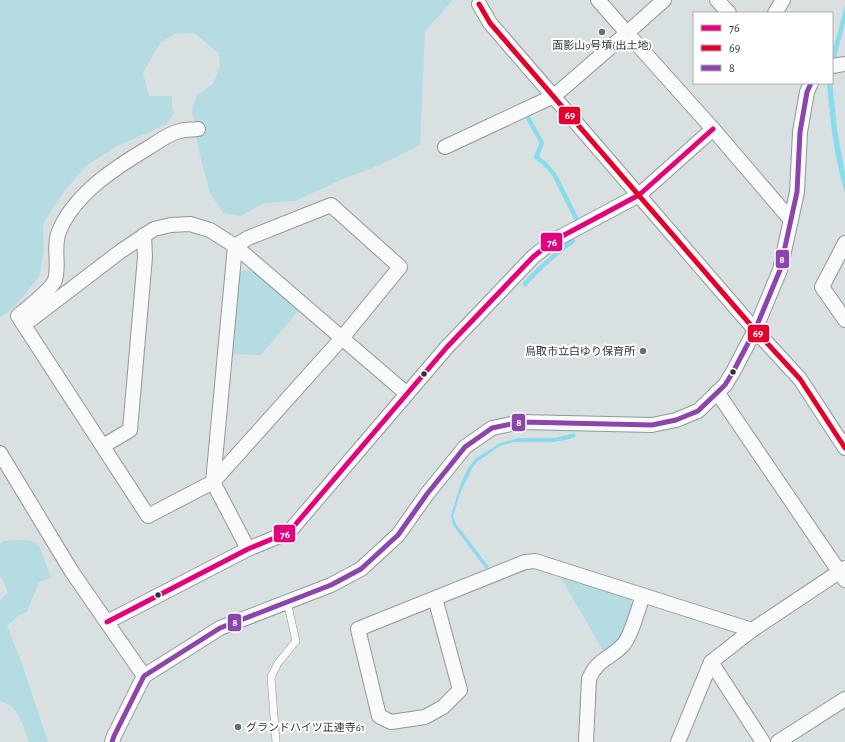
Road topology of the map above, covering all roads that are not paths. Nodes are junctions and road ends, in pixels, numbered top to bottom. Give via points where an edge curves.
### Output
1 (598, 0) edge
2 (664, 0) edge
3 (717, 0) edge
4 (783, 0) edge
5 (479, 4) dead end
6 (728, 12) edge
7 (776, 12) edge
8 (627, 33) junction
9 (845, 64) edge
10 (833, 66) edge
11 (811, 84) edge
12 (554, 96) junction
13 (198, 129) dead end
14 (713, 129) junction
15 (445, 147) dead end
16 (639, 195) junction
17 (791, 220) junction
18 (144, 235) junction
19 (845, 243) edge
20 (235, 246) junction
21 (845, 320) edge
22 (24, 325) junction
23 (755, 330) junction
24 (342, 338) junction
25 (717, 392) junction
26 (407, 394) junction
27 (103, 446) junction
28 (845, 448) edge
29 (0, 453) edge
30 (213, 482) junction
31 (248, 549) junction
32 (843, 573) edge
33 (643, 596) junction
34 (435, 598) junction
35 (287, 602) junction
36 (107, 622) junction
37 (752, 630) junction
38 (711, 662) junction
39 (144, 676) junction
40 (845, 699) edge
41 (112, 742) edge
42 (276, 742) edge
43 (586, 742) edge
44 (678, 742) edge
45 (763, 742) edge
46 (778, 742) edge

1 - 8 street
2 - 8 street
3 - 6 street
4 - 7 street
5 - 12 street via 490,23
8 - 12 street
8 - 14 street
9 - 10 street
11 - 17 street via 800,132 797,192
12 - 15 street
12 - 16 street
13 - 22 street via 179,131 118,166 70,210 59,230 55,248 55,280 18,316
14 - 16 street
14 - 17 street
16 - 23 street
16 - 26 street via 553,241 533,257
17 - 23 street via 780,270
18 - 20 street via 154,229 190,224 210,230
18 - 22 street
18 - 27 street via 145,257 130,430
19 - 21 street via 822,287
20 - 24 street
20 - 24 street via 248,238 331,205 400,268
20 - 30 street
22 - 27 street
23 - 25 street via 725,385
23 - 28 street via 800,379
24 - 26 street
24 - 30 street
25 - 32 street
25 - 35 street via 698,411 652,426 521,422 492,428 465,447 398,535 361,568 331,585
26 - 31 street via 289,532
27 - 30 street via 148,516
29 - 36 street via 72,572
30 - 31 street
31 - 36 street
32 - 37 street
33 - 34 street via 535,561 525,562
33 - 37 street
33 - 43 street via 624,643 592,670 589,679
34 - 34 street via 358,629 379,716 391,722 425,717 443,707 460,690
35 - 39 street via 220,628
35 - 42 lane via 296,641 278,663 271,677
36 - 39 street
37 - 38 street
38 - 44 street
38 - 45 street
39 - 41 street
40 - 46 street

